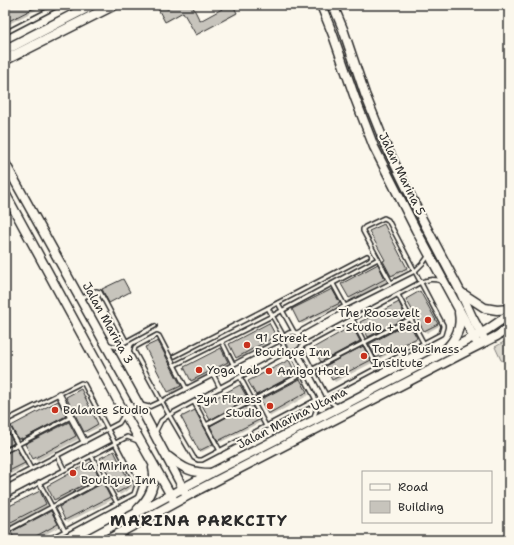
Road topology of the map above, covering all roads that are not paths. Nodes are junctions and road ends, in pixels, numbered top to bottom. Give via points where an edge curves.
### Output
1 (59, 5) edge
2 (92, 5) edge
3 (114, 5) edge
4 (322, 5) edge
5 (333, 5) edge
6 (5, 32) edge
7 (5, 50) edge
8 (5, 60) edge
9 (5, 163) edge
10 (5, 192) edge
11 (429, 255) junction
12 (368, 256) dead end
13 (378, 259) junction
14 (415, 271) junction
15 (443, 281) junction
16 (421, 282) junction
17 (390, 283) junction
18 (334, 284) junction
19 (462, 293) junction
20 (398, 295) junction
21 (80, 298) junction
22 (278, 303) junction
23 (344, 306) junction
24 (268, 308) junction
25 (458, 309) junction
26 (509, 309) edge
27 (282, 310) junction
28 (509, 315) edge
29 (272, 316) junction
30 (352, 319) junction
31 (410, 319) junction
32 (155, 326) dead end
33 (509, 328) edge
34 (296, 333) junction
35 (477, 335) junction
36 (284, 338) junction
37 (126, 341) junction
38 (222, 342) junction
39 (364, 342) junction
40 (105, 344) junction
41 (424, 344) junction
42 (482, 344) junction
43 (116, 347) junction
44 (302, 347) junction
45 (290, 352) junction
46 (443, 353) junction
47 (175, 356) dead end
48 (113, 357) junction
49 (233, 364) junction
50 (175, 365) junction
51 (378, 368) junction
52 (312, 369) junction
53 (214, 374) junction
54 (302, 374) junction
55 (240, 378) junction
56 (186, 388) junction
57 (220, 388) junction
58 (59, 394) junction
59 (326, 395) junction
60 (316, 400) junction
61 (162, 401) junction
62 (253, 401) junction
63 (194, 402) junction
64 (139, 405) junction
65 (340, 408) junction
66 (125, 414) junction
67 (169, 415) junction
68 (71, 417) junction
69 (5, 421) edge
70 (313, 421) junction
71 (206, 425) junction
72 (266, 426) junction
73 (108, 429) junction
74 (155, 434) junction
75 (84, 441) junction
76 (140, 441) junction
77 (115, 442) junction
78 (18, 444) junction
79 (5, 451) edge
80 (220, 451) junction
81 (57, 455) junction
82 (91, 455) junction
83 (166, 456) junction
84 (152, 463) junction
85 (31, 469) junction
86 (64, 469) junction
87 (211, 473) junction
88 (104, 479) junction
89 (39, 482) junction
90 (5, 483) edge
91 (183, 488) junction
92 (170, 495) junction
93 (188, 496) junction
94 (5, 501) edge
95 (175, 503) junction
96 (117, 504) junction
97 (52, 506) junction
98 (130, 517) junction
99 (65, 531) junction
100 (5, 532) edge
101 (48, 540) edge
102 (86, 540) edge
103 (107, 540) edge

1 - 6 lane
2 - 7 main road
3 - 8 main road
4 - 11 street, Jalan Marina 5 via 374,148
5 - 19 street, Jalan Marina 5 via 385,144
9 - 21 street, Jalan Marina 3
10 - 66 street
11 - 14 lane
11 - 15 street, Jalan Marina 5
12 - 22 lane
13 - 14 lane via 363,229 384,218 388,220
13 - 17 lane
13 - 18 lane
14 - 16 lane
14 - 17 lane
15 - 16 lane via 433,279
15 - 25 street, Jalan Marina 5
16 - 20 lane
16 - 41 lane via 443,325 441,334
17 - 23 lane
18 - 23 lane
18 - 27 lane
19 - 26 street via 485,308
19 - 35 street, Jalan Marina 5
20 - 30 lane
20 - 31 lane
21 - 37 lane via 96,291 100,292
21 - 40 street, Jalan Marina 3
22 - 24 lane
22 - 27 lane
23 - 34 lane
24 - 29 lane
24 - 47 lane
25 - 35 street, Jalan Marina 5
25 - 46 street via 460,328
27 - 29 lane
27 - 34 lane
28 - 35 street, Jalan Marina Utama
29 - 36 lane
29 - 38 lane
30 - 39 lane
30 - 44 lane
31 - 39 lane
31 - 41 lane
32 - 37 lane
33 - 42 street, Jalan Marina Utama
34 - 36 lane via 288,334
34 - 44 lane via 302,339
35 - 42 street, Jalan Marina 5
35 - 46 street, Jalan Marina Utama
36 - 45 lane via 283,346
36 - 49 lane
37 - 43 lane
38 - 49 lane
38 - 50 lane
39 - 51 lane
39 - 52 lane
40 - 43 lane
40 - 48 street, Jalan Marina 3
41 - 51 lane
42 - 93 street, Jalan Marina Utama
43 - 48 lane
44 - 45 lane via 297,352
44 - 52 lane
45 - 54 lane
45 - 55 lane
46 - 65 street, Jalan Marina Utama
48 - 64 street, Jalan Marina 3
49 - 53 lane
50 - 56 lane
50 - 61 lane via 157,335 134,349
51 - 59 lane
52 - 59 lane
53 - 56 lane
53 - 57 lane
54 - 60 lane
54 - 62 lane
55 - 57 lane
55 - 62 lane
56 - 61 lane
57 - 63 lane
58 - 68 street
58 - 69 lane
58 - 73 lane via 81,383 84,384
59 - 65 lane
60 - 70 lane
60 - 72 lane
61 - 64 lane via 149,407
61 - 67 lane
62 - 71 lane
62 - 72 lane
63 - 67 lane
63 - 71 lane
64 - 74 street, Jalan Marina 3
65 - 70 street, Jalan Marina Utama
66 - 73 lane via 119,423
66 - 76 street
67 - 74 lane via 161,421
67 - 80 lane via 194,458 202,460
68 - 75 street
68 - 78 lane
69 - 78 lane
70 - 87 street, Jalan Marina Utama
71 - 80 lane
72 - 80 lane
73 - 75 lane
73 - 77 lane
74 - 83 street, Jalan Marina 3
75 - 81 lane
76 - 77 lane via 127,437
76 - 84 street
77 - 82 lane
77 - 96 lane via 137,485 134,494
78 - 79 lane
78 - 85 lane
81 - 85 lane
81 - 86 lane
82 - 86 lane
82 - 88 lane
83 - 87 street via 188,470
83 - 91 street, Jalan Marina 3
84 - 92 street
84 - 98 street via 155,474 152,490 144,505
85 - 90 lane
86 - 89 lane
87 - 91 street, Jalan Marina Utama
88 - 96 lane
88 - 97 lane
89 - 94 lane
89 - 97 lane
91 - 92 street, Jalan Marina Utama
91 - 93 street, Jalan Marina 3
92 - 95 street
92 - 98 street, Jalan Marina Utama
93 - 95 street, Jalan Marina Utama
95 - 103 street, Jalan Marina Utama
96 - 99 lane
97 - 99 lane
97 - 100 lane
98 - 102 street, Jalan Marina Utama
99 - 101 lane

